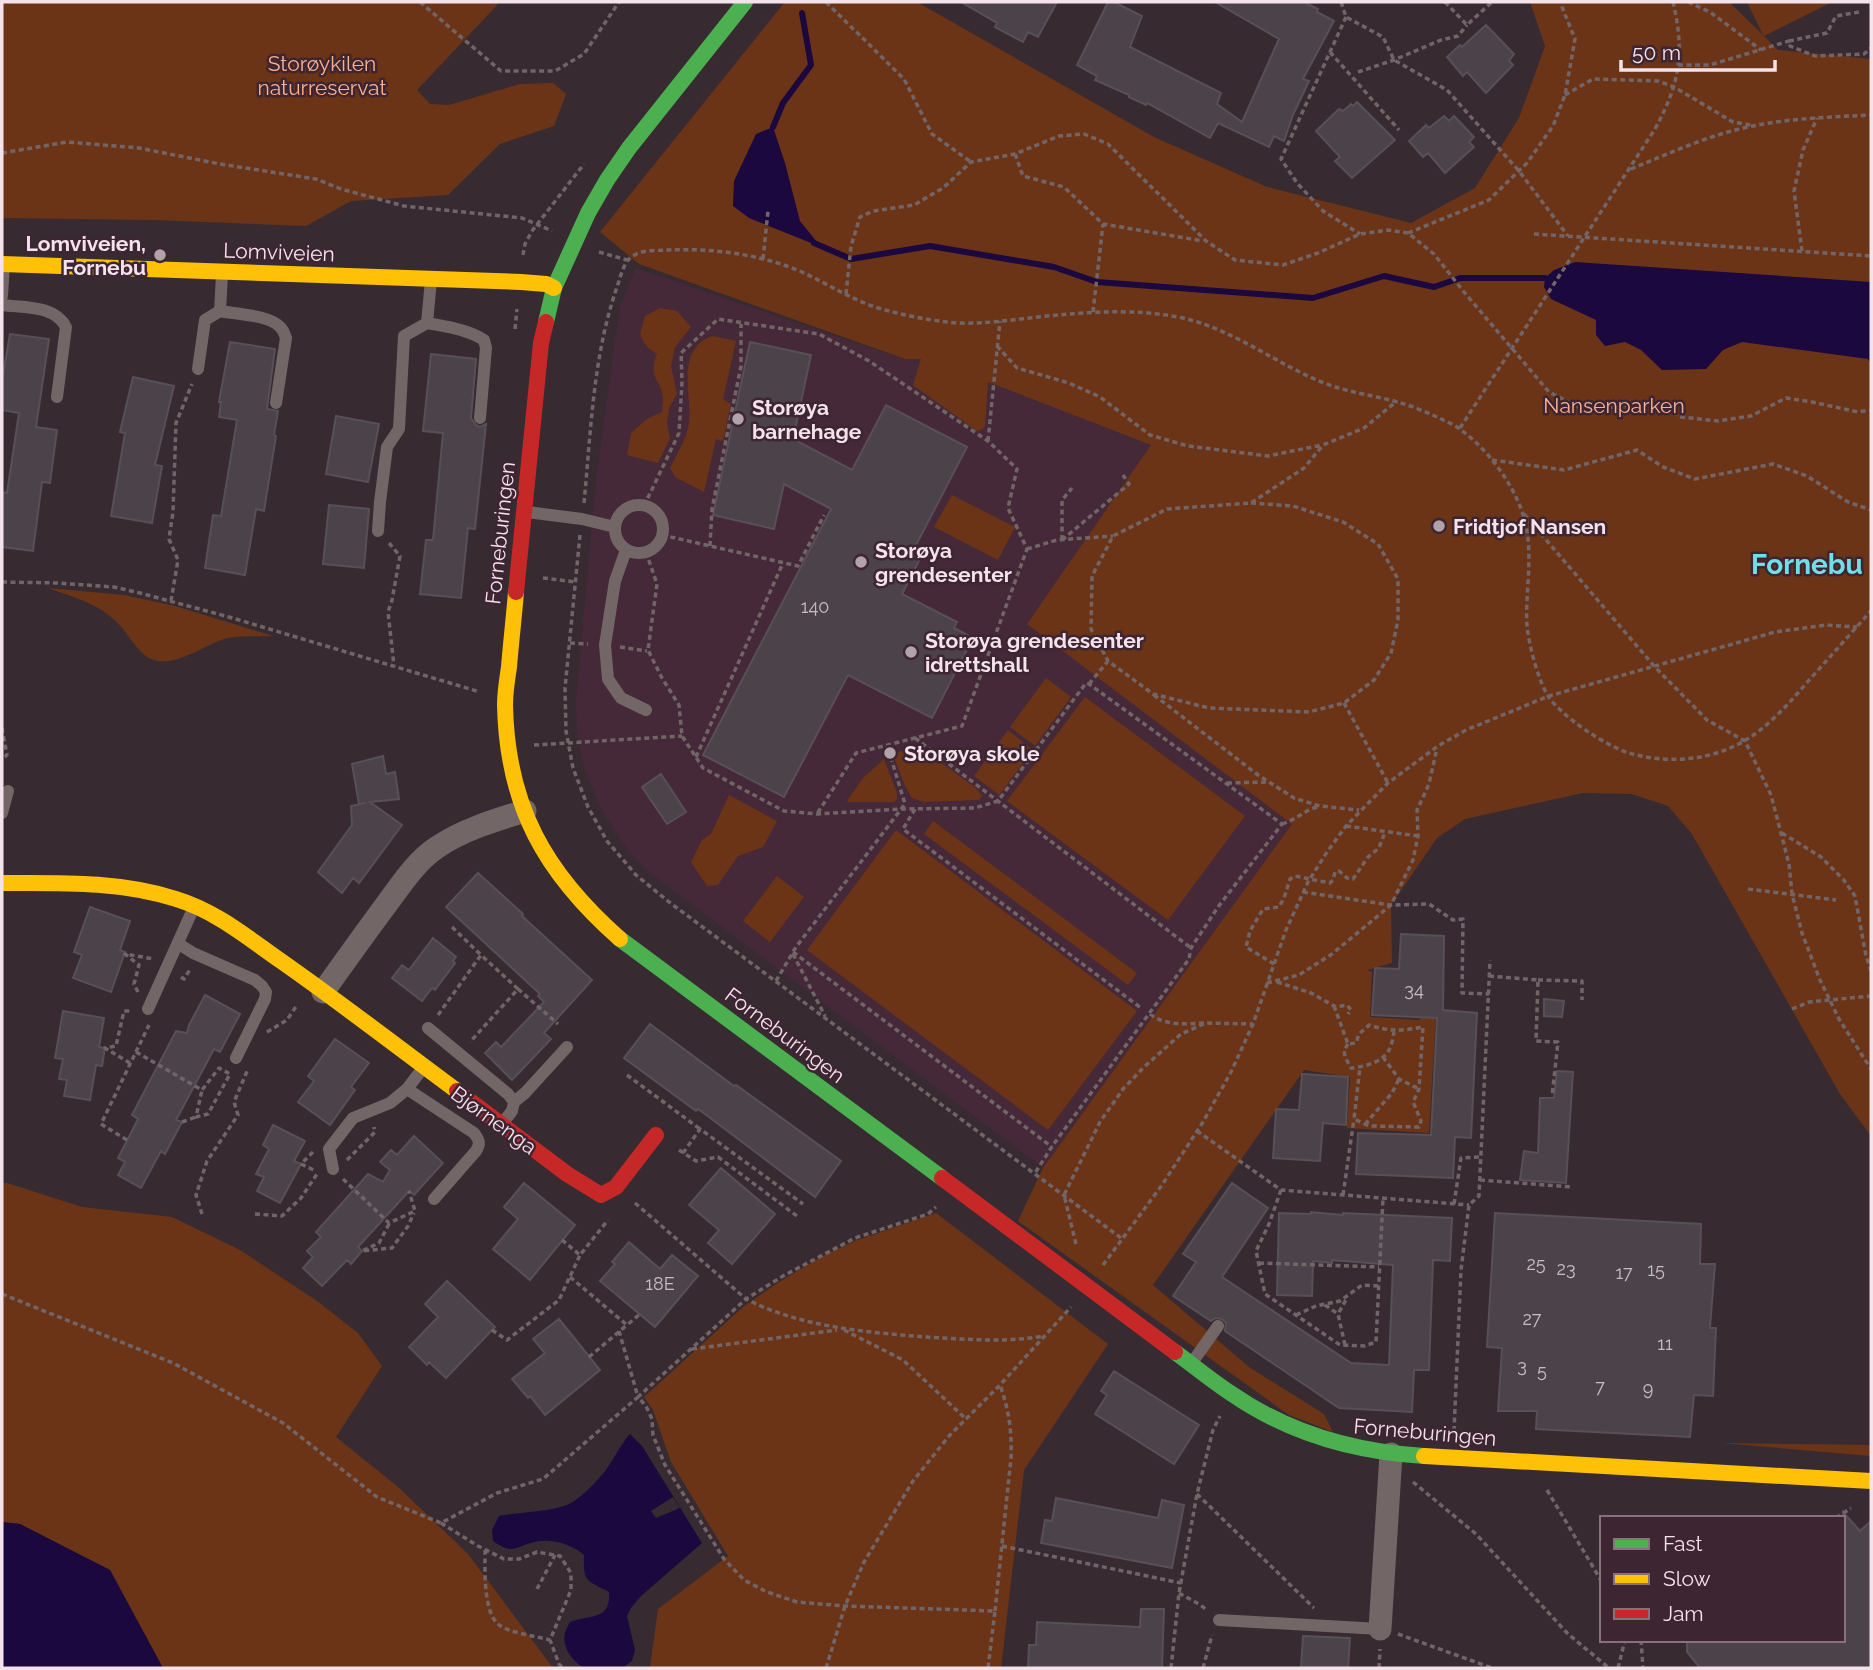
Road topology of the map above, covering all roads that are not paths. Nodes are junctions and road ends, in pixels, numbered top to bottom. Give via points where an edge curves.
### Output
1 (745, 2) edge
2 (3, 264) edge
3 (222, 271) junction
4 (430, 279) junction
5 (554, 288) junction
6 (2, 296) edge
7 (2, 305) edge
8 (219, 311) junction
9 (427, 323) junction
10 (198, 369) road end
11 (57, 397) dead end
12 (276, 403) dead end
13 (480, 418) dead end
14 (523, 511) junction
15 (615, 527) junction
16 (378, 531) road end
17 (626, 550) junction
18 (646, 710) dead end
19 (8, 791) dead end
20 (525, 811) junction
21 (2, 813) edge
22 (2, 883) edge
23 (194, 906) junction
24 (179, 944) junction
25 (317, 987) junction
26 (148, 1009) road end
27 (428, 1028) road end
28 (567, 1047) dead end
29 (236, 1058) dead end
30 (424, 1068) junction
31 (407, 1089) junction
32 (513, 1102) junction
33 (501, 1125) junction
34 (656, 1135) road end
35 (334, 1170) road end
36 (434, 1199) dead end
37 (1218, 1326) dead end
38 (1191, 1364) junction
39 (1391, 1454) junction
40 (1871, 1481) edge
41 (1219, 1620) road end
42 (1380, 1629) joint

1 - 5 street, Forneburingen via 607,180
2 - 3 street, Lomviveien
2 - 6 lane
3 - 4 street, Lomviveien
3 - 8 lane
4 - 5 street, Lomviveien via 521,282
4 - 9 lane
5 - 14 street, Forneburingen via 541,343
7 - 11 lane via 48,310 66,327
8 - 10 lane via 205,320
8 - 12 lane via 266,319 283,329 286,338
9 - 13 lane via 484,340
9 - 16 lane via 404,336 399,429 387,446
14 - 15 lane
14 - 20 street, Forneburingen via 505,703 512,773
15 - 17 lane via 617,540
15 - 17 lane via 625,510 634,506 644,506 660,519 662,535 655,547 636,554
17 - 18 lane via 615,581 605,645 608,679 621,698
19 - 21 lane
20 - 25 street via 466,831 424,857
20 - 38 street, Forneburingen via 562,880 619,938
22 - 23 street, Bjørnenga via 117,886
23 - 24 lane
23 - 25 street, Bjørnenga via 222,919
24 - 26 lane
24 - 29 lane via 254,980 266,992
25 - 30 street, Bjørnenga
27 - 32 lane
28 - 32 lane
30 - 31 lane
30 - 33 street, Bjørnenga
31 - 35 lane via 390,1103 354,1118 330,1149
31 - 36 lane via 479,1139 476,1151
32 - 33 lane
33 - 34 street, Bjørnenga via 601,1195 616,1187
37 - 38 lane
38 - 39 street, Forneburingen via 1273,1419 1341,1445
39 - 40 street, Forneburingen
39 - 42 street
41 - 42 lane

